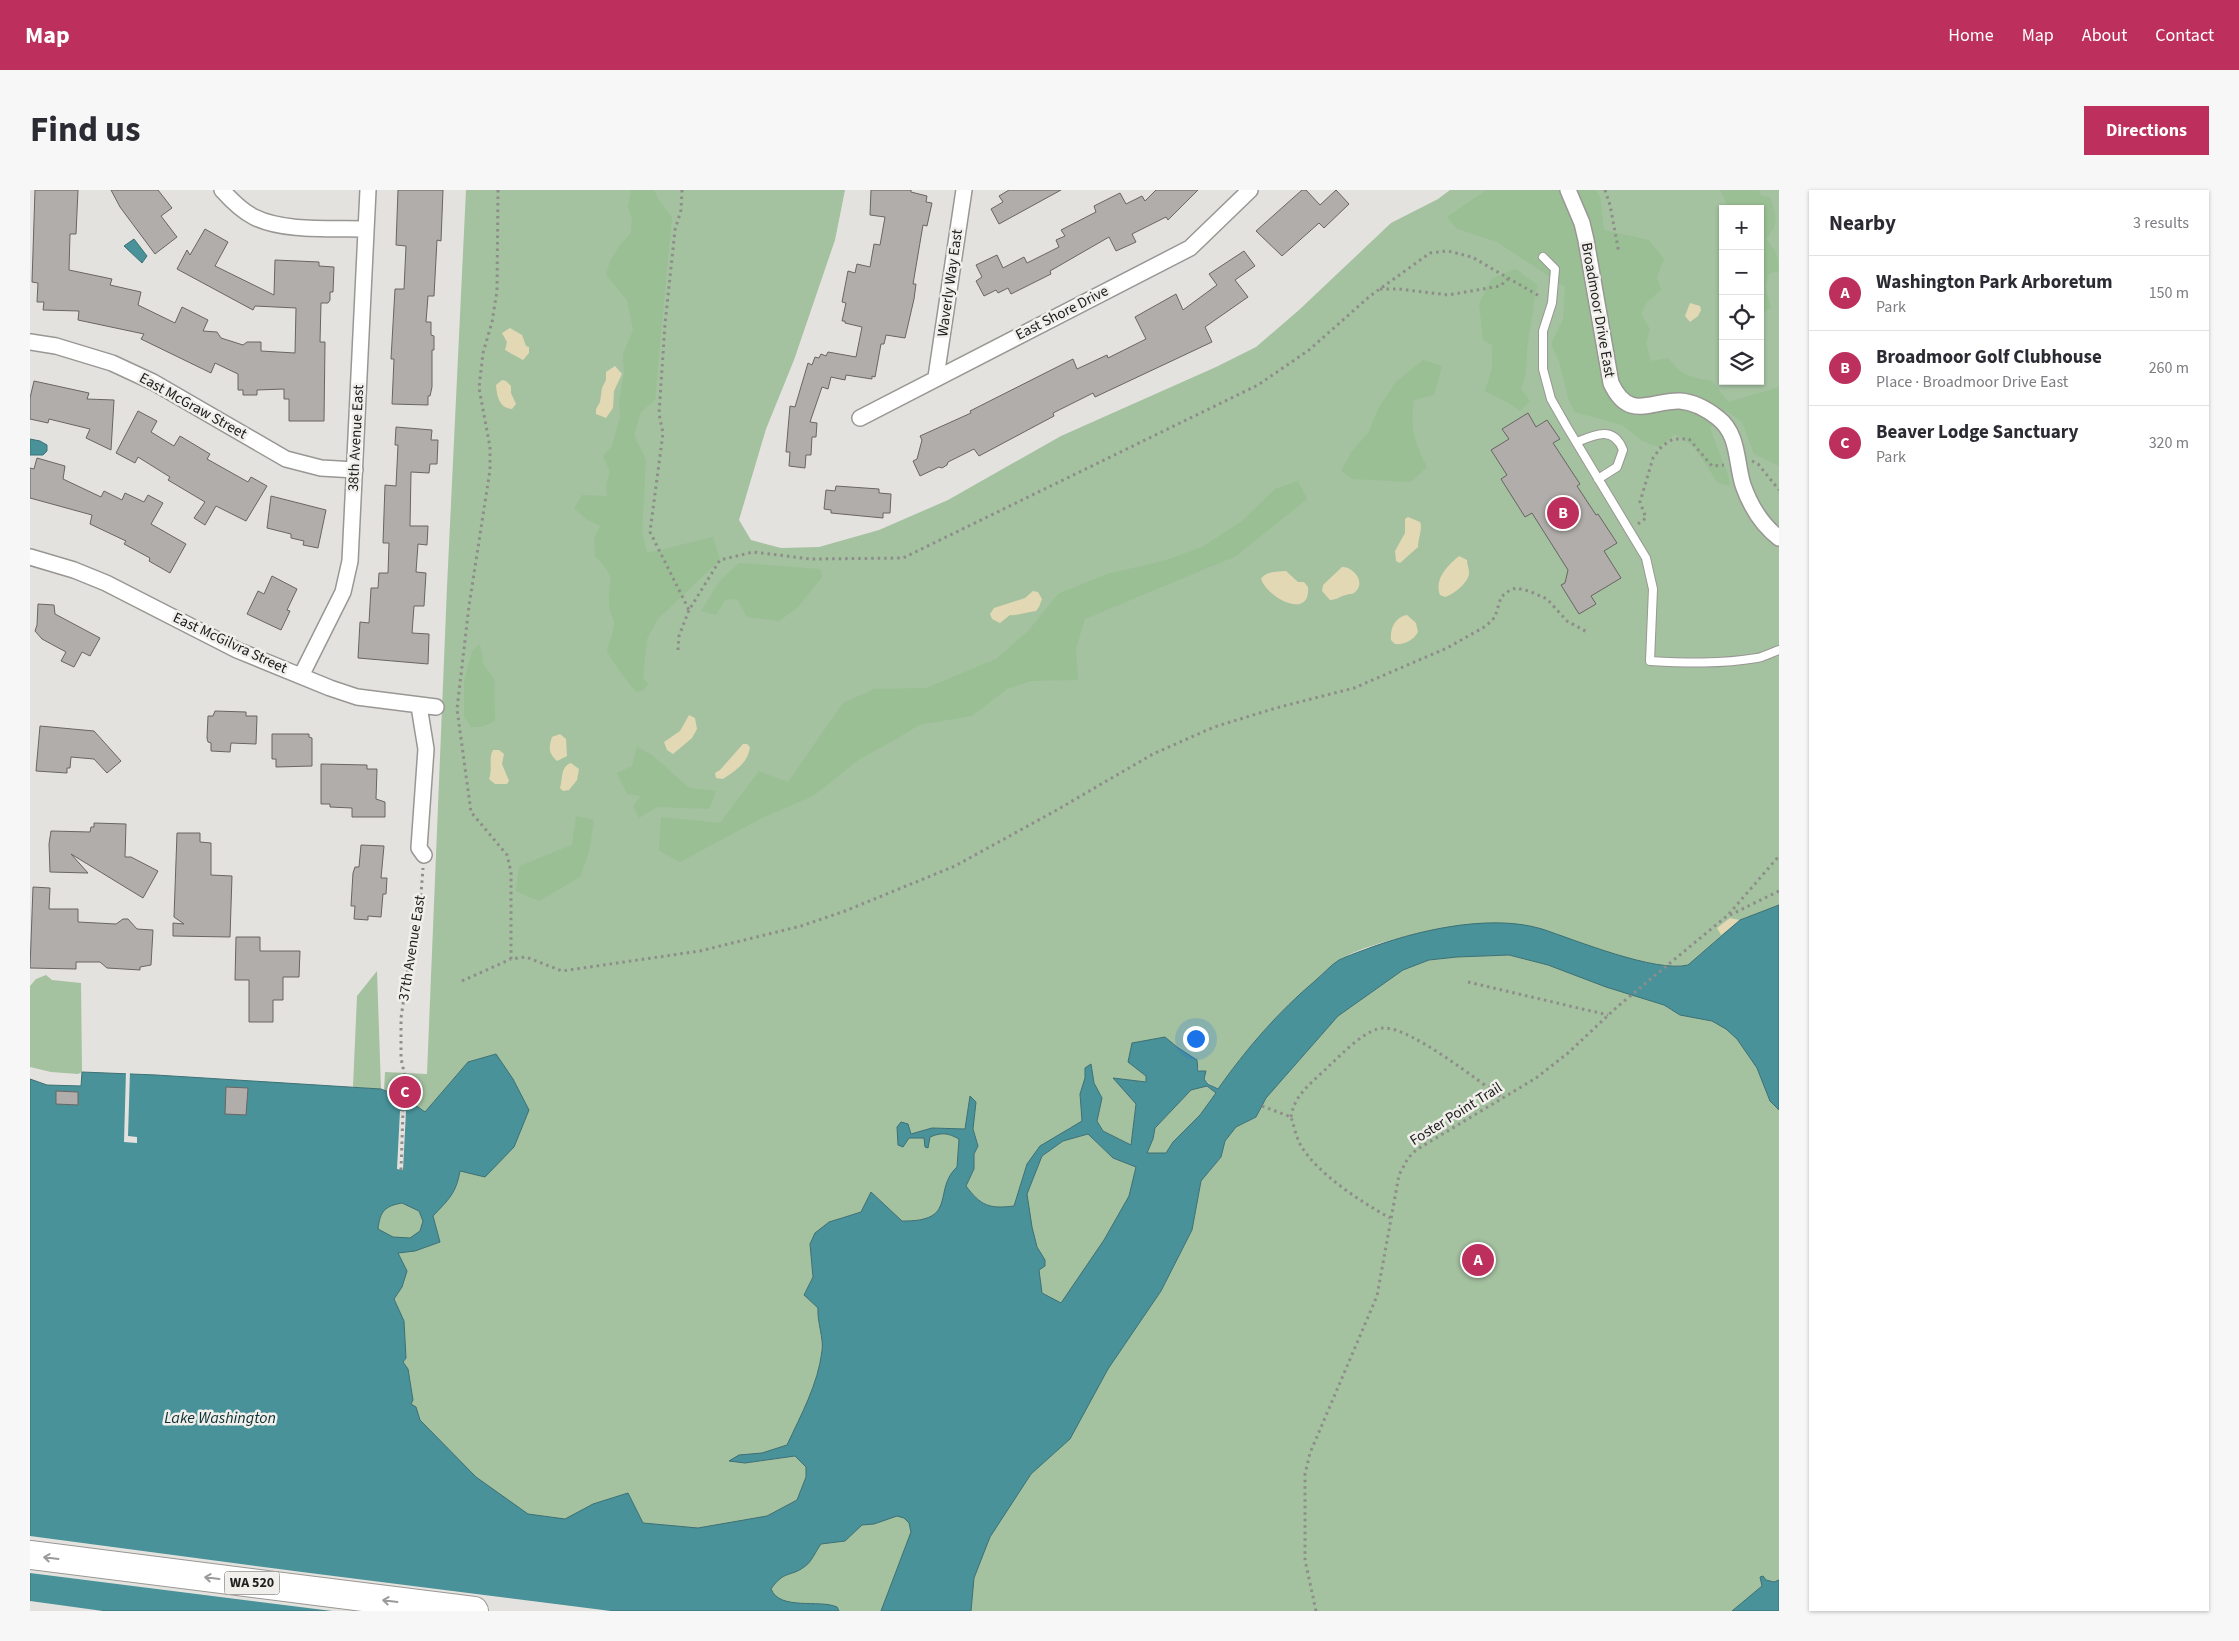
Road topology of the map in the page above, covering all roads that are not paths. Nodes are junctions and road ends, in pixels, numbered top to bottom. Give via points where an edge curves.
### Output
1 (222, 190) edge
2 (368, 190) edge
3 (964, 190) edge
4 (1250, 190) edge
5 (1568, 190) edge
6 (365, 229) junction
7 (1543, 257) dead end
8 (30, 342) edge
9 (936, 377) junction
10 (860, 418) dead end
11 (1577, 442) junction
12 (354, 470) junction
13 (1598, 478) junction
14 (1779, 538) edge
15 (30, 557) edge
16 (1779, 650) edge
17 (302, 676) junction
18 (420, 706) junction
19 (436, 707) dead end
20 (424, 855) road end
21 (30, 1555) edge
22 (474, 1611) edge

1 - 6 street via 255,218 288,226
2 - 6 street, 38th Avenue East
3 - 9 street, Waverly Way East
4 - 9 street, East Shore Drive via 1190,248
5 - 14 street, Broadmoor Drive East via 1582,223 1611,383 1617,394 1644,408 1676,401 1691,403 1721,420 1734,442 1750,503 1762,522
6 - 12 street, 38th Avenue East
7 - 11 lane via 1555,269 1552,303 1542,331 1543,369 1551,399
8 - 12 street, East McGraw Street via 56,346 112,363 145,378 286,459 320,468
9 - 10 street, East Shore Drive
11 - 13 lane
11 - 13 lane via 1601,434 1612,435 1620,442 1623,450 1617,467
12 - 17 street, 38th Avenue East via 350,561 343,592
13 - 16 lane via 1646,558 1653,589 1650,661 1718,662 1759,658
15 - 17 street, East McGilvra Street via 106,583 237,650
17 - 18 street, East McGilvra Street via 357,697
18 - 19 street, East McGilvra Street
18 - 20 street via 426,749 419,848
22 -> 21 highway, WA 520

